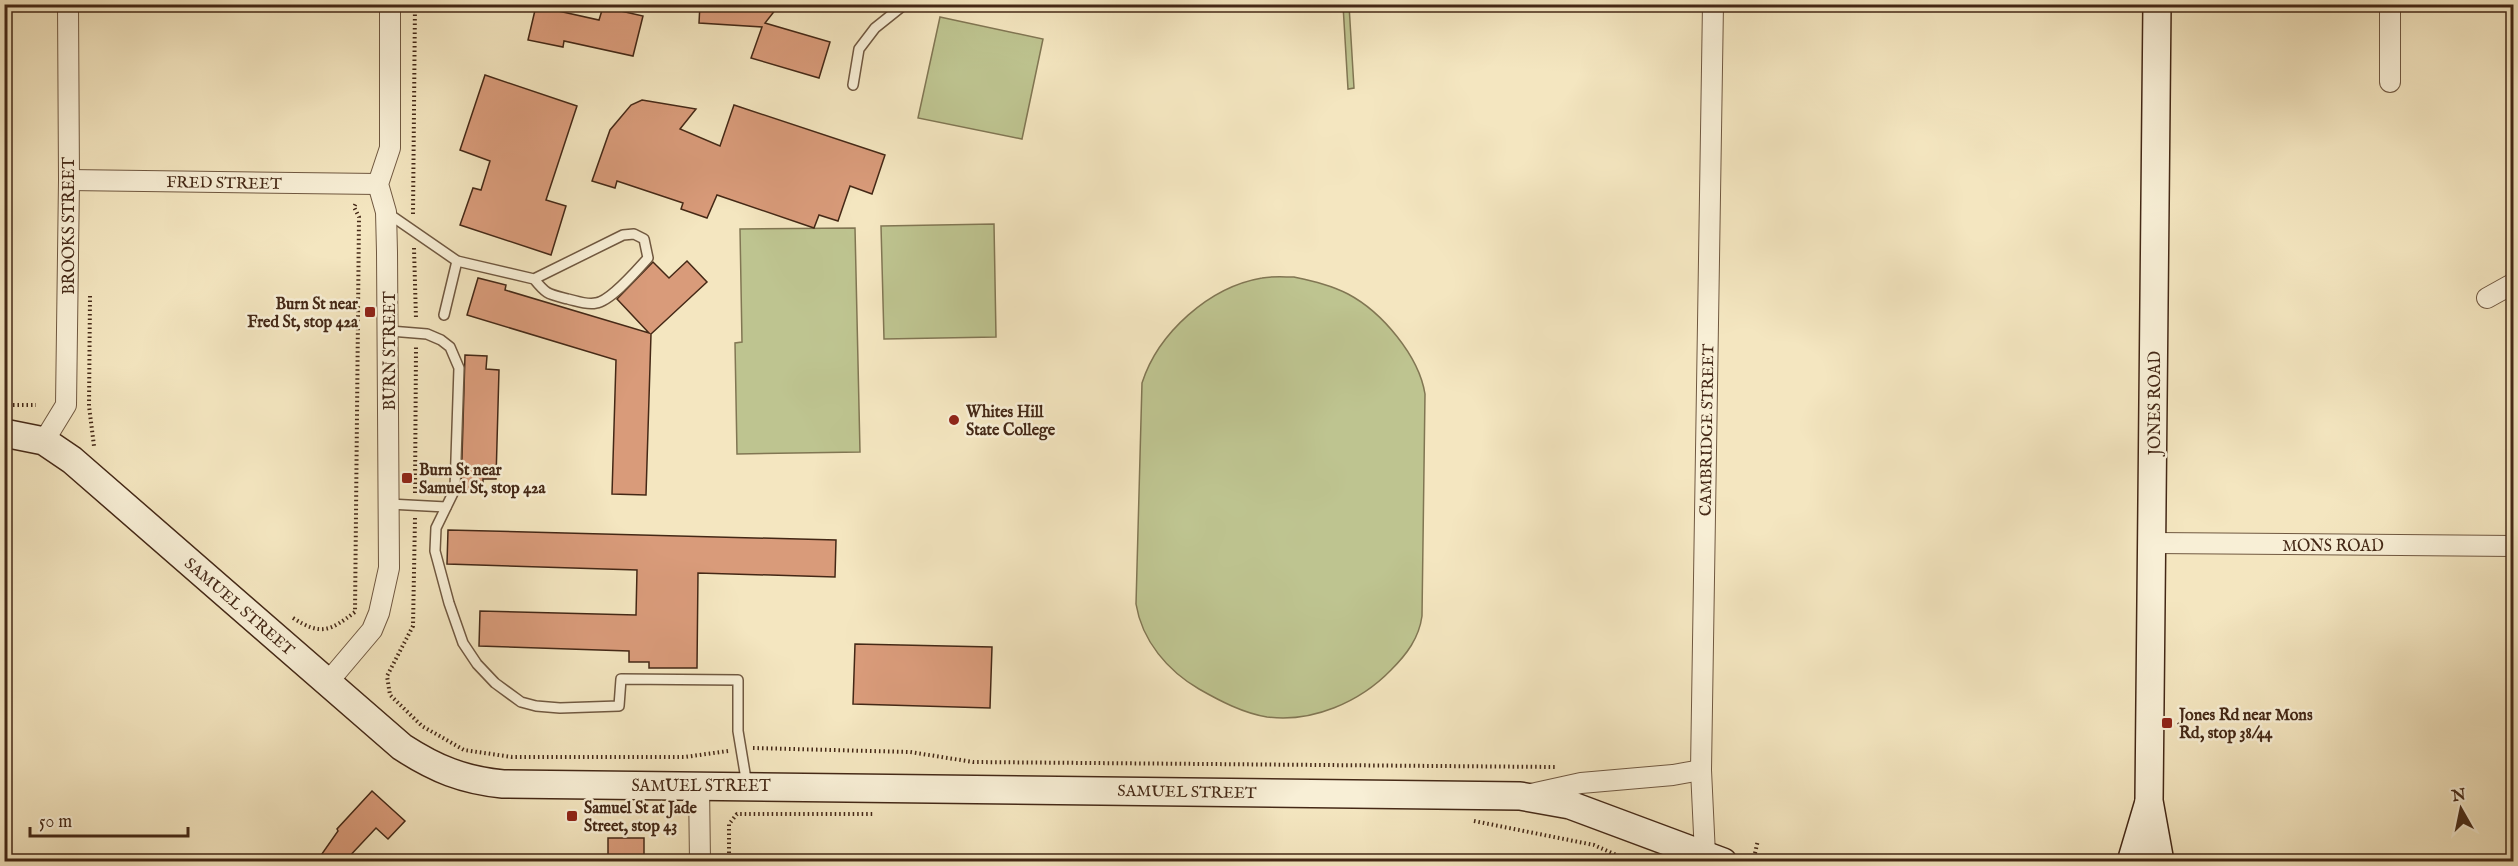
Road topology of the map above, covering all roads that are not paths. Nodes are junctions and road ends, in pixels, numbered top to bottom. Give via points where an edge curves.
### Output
1 (68, 4) edge
2 (390, 4) edge
3 (905, 4) edge
4 (1713, 4) edge
5 (2157, 4) edge
6 (2390, 4) edge
7 (2390, 82) dead end
8 (853, 85) dead end
9 (69, 180) junction
10 (378, 184) junction
11 (386, 212) junction
12 (457, 261) junction
13 (534, 279) junction
14 (2514, 283) edge
15 (2487, 298) dead end
16 (444, 315) dead end
17 (390, 331) junction
18 (4, 433) edge
19 (44, 441) junction
20 (389, 504) junction
21 (446, 507) junction
22 (2153, 543) junction
23 (2514, 546) edge
24 (328, 681) junction
25 (1701, 770) junction
26 (699, 785) junction
27 (747, 785) junction
28 (1520, 796) junction
29 (2150, 801) junction
30 (1698, 857) edge
31 (700, 861) edge
32 (2131, 861) edge
33 (2160, 861) edge

1 - 9 street, BROOKS STREET
2 - 10 street via 390,148
3 - 8 lane via 875,28 859,49
4 - 25 street, CAMBRIDGE STREET
5 - 22 street, JONES ROAD
6 - 7 street
9 - 10 street, FRED STREET
9 - 19 street, BROOKS STREET via 66,405
10 - 11 street, BURN STREET
11 - 12 lane
11 - 17 street, BURN STREET
12 - 13 lane
12 - 16 lane
13 - 13 lane via 623,236 634,234 644,239 648,249 648,258 641,267 598,303 545,293
14 - 15 street
17 - 20 street, BURN STREET
17 - 21 lane via 427,334 450,347 459,368 455,489
18 - 19 street, SAMUEL STREET
19 - 24 street, SAMUEL STREET via 72,460
20 - 21 lane
20 - 24 street, BURN STREET via 389,568 379,613 372,630
21 - 27 lane via 436,528 437,562 463,643 495,682 521,702 560,708 619,706 621,679 738,680 738,731
22 - 23 street, MONS ROAD
22 - 29 street, JONES ROAD
24 - 26 street, SAMUEL STREET via 402,747 440,770 465,778 504,784
25 - 28 street, SAMUEL STREET via 1581,783
25 - 30 street, CAMBRIDGE STREET
26 - 27 street, SAMUEL STREET
26 - 31 street
27 - 28 street, SAMUEL STREET
28 - 30 street, SAMUEL STREET via 1570,806
29 - 32 street, JONES ROAD
29 - 33 street, JONES ROAD

